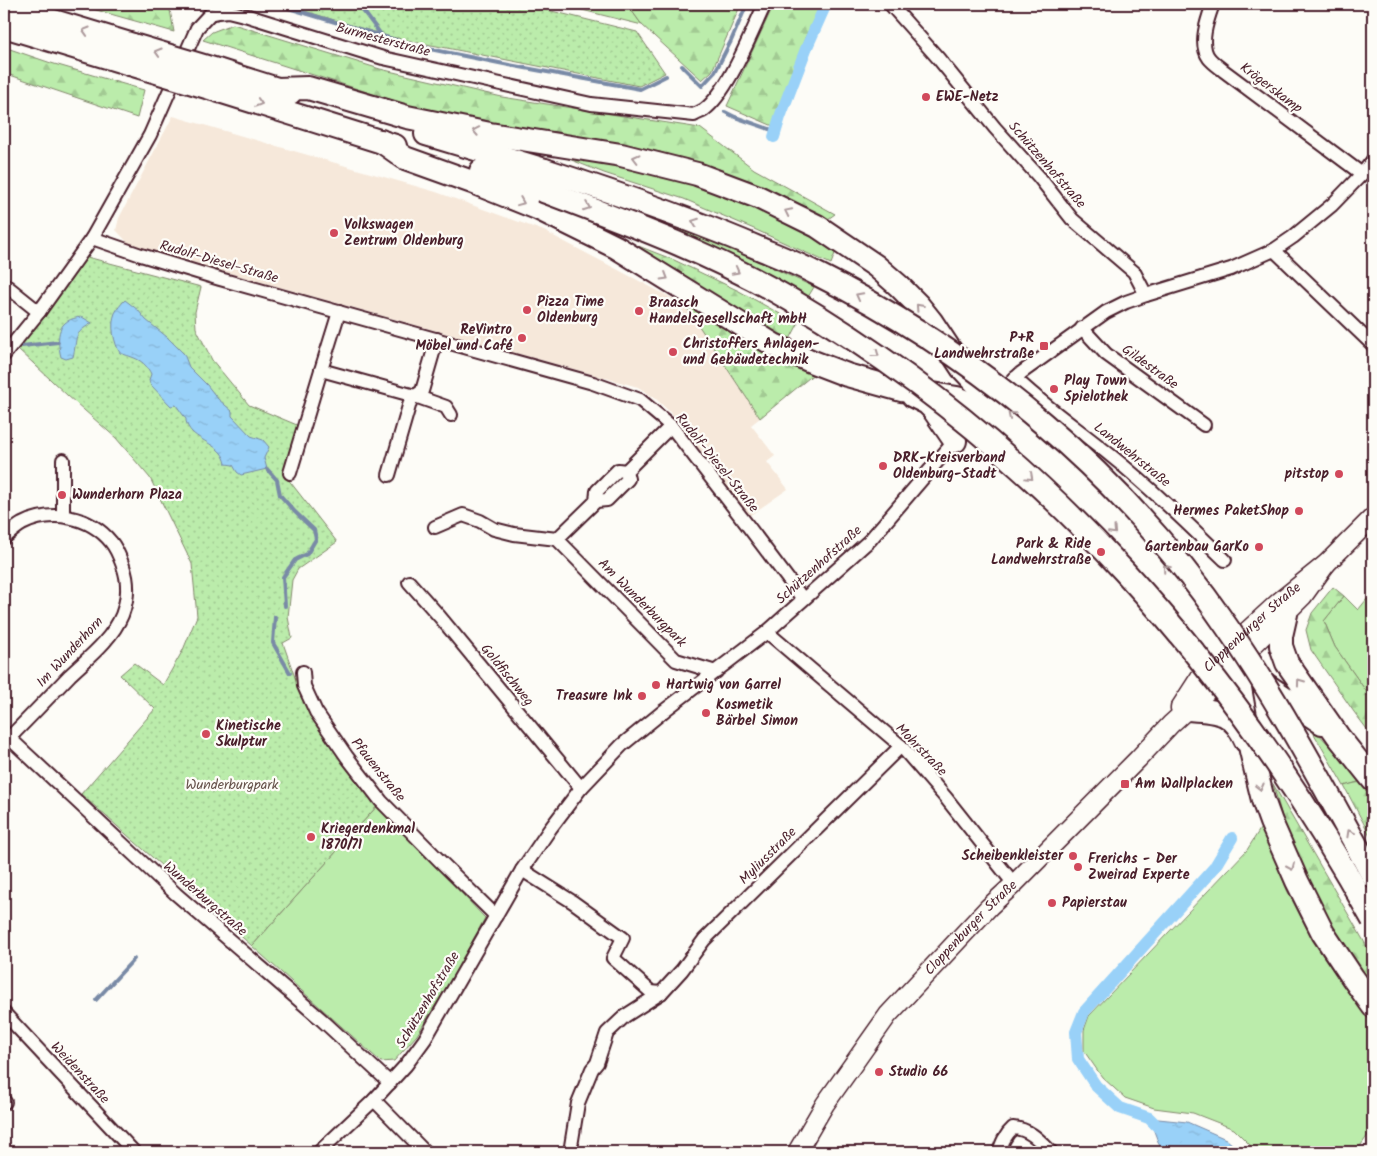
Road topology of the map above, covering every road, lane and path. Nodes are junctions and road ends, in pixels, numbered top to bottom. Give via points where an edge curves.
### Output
1 (765, 4) edge
2 (890, 4) edge
3 (1213, 4) edge
4 (4, 6) edge
5 (4, 26) edge
6 (131, 54) junction
7 (215, 80) junction
8 (277, 89) junction
9 (381, 141) junction
10 (1373, 160) edge
11 (1362, 174) junction
12 (543, 180) junction
13 (92, 238) junction
14 (1274, 250) junction
15 (4, 284) edge
16 (1146, 295) junction
17 (40, 312) junction
18 (339, 312) junction
19 (1082, 328) junction
20 (437, 340) junction
21 (1373, 345) edge
22 (4, 355) edge
23 (321, 370) junction
24 (1015, 378) junction
25 (901, 390) junction
26 (415, 396) junction
27 (987, 405) junction
28 (451, 415) dead end
29 (1204, 425) dead end
30 (671, 426) junction
31 (955, 441) junction
32 (64, 460) dead end
33 (290, 473) dead end
34 (389, 476) dead end
35 (63, 516) junction
36 (1373, 518) edge
37 (435, 527) dead end
38 (4, 538) edge
39 (557, 539) junction
40 (1225, 560) dead end
41 (1326, 564) junction
42 (410, 582) dead end
43 (803, 600) junction
44 (1286, 614) junction
45 (767, 632) junction
46 (1229, 658) junction
47 (303, 672) dead end
48 (716, 672) junction
49 (1188, 709) junction
50 (1171, 724) junction
51 (7, 736) edge
52 (1338, 736) junction
53 (901, 746) junction
54 (1251, 751) junction
55 (1373, 780) edge
56 (581, 788) junction
57 (522, 870) junction
58 (1373, 876) edge
59 (1014, 884) junction
60 (496, 916) junction
61 (1373, 920) edge
62 (662, 993) junction
63 (1373, 1006) edge
64 (4, 1013) edge
65 (390, 1083) junction
66 (374, 1100) junction
67 (134, 1152) edge
68 (319, 1152) edge
69 (425, 1152) edge
70 (570, 1152) edge
71 (798, 1152) edge
72 (999, 1152) edge
73 (1051, 1152) edge

1 - 13 street, Burmesterstraße via 731,74 714,100 694,115 591,104 382,58 228,11 210,14 197,28 150,135
2 - 16 street, Schützenhofstraße via 1072,218 1134,272
3 - 11 street, Krögerskamp via 1205,29 1204,44 1208,57
6 -> 4 highway
5 - 6 highway
6 - 7 highway, bridge
7 - 8 highway
7 -> 9 highway
8 - 12 highway
27 -> 8 highway via 919,306 893,281 817,226 758,197 696,174 621,155 414,118 308,88
9 - 12 highway
9 -> 25 highway via 405,158 537,208 616,247 774,345 847,375
10 - 11 street, Schützenhofstraße
11 - 14 street, Schützenhofstraße via 1332,205
58 -> 12 highway, bridge via 1292,732 1227,626 1157,536 1078,453 1032,414 922,334 813,272 732,236 636,200
12 -> 61 highway, bridge via 620,220 720,262 790,299 873,351 936,396 999,449 1114,560 1218,682 1310,812
13 - 17 street, Burmesterstraße
13 - 18 street, Rudolf-Diesel-Straße via 220,279
14 - 16 street, Schützenhofstraße via 1231,269
14 - 21 street
15 - 17 street
16 - 19 street, Schützenhofstraße via 1106,312
17 - 22 street, Burmesterstraße
18 - 20 street, Rudolf-Diesel-Straße
18 - 23 street
19 - 24 street, Schützenhofstraße
19 - 29 street, Gildestraße via 1106,354
20 - 26 street via 422,391
20 - 30 street, Rudolf-Diesel-Straße via 593,383 640,400
23 - 26 street
23 - 33 street
24 - 27 street, Schützenhofstraße
24 - 40 street, Landwehrstraße via 1165,501
25 - 27 highway
25 - 31 highway via 927,403
26 - 28 street via 446,407
26 - 34 street via 411,399
27 - 31 street, Schützenhofstraße
27 - 46 main road via 1072,469 1109,505 1201,611
30 - 39 street via 626,471 628,479 607,500 596,501
30 - 43 street, Rudolf-Diesel-Straße
31 - 43 street, Schützenhofstraße via 870,540
32 - 35 street
35 - 38 street, Im Wunderhorn via 23,524
35 - 51 street, Im Wunderhorn via 94,527 112,543 127,576 126,600 114,629
36 - 41 main road, Cloppenburger Straße
37 - 39 street via 463,515 494,529
39 - 48 street, Am Wunderburgpark via 676,660
41 - 44 main road, Cloppenburger Straße via 1304,596
41 - 46 main road, Cloppenburger Straße via 1295,588
42 - 56 street, Goldfischweg
43 - 45 street, Schützenhofstraße
44 - 46 main road, Cloppenburger Straße via 1260,640
52 -> 44 highway via 1287,663 1281,646
45 - 48 street, Schützenhofstraße
45 - 53 street, Mohrstraße
46 - 49 main road, Cloppenburger Straße
46 - 50 main road, Cloppenburger Straße via 1202,674
46 - 52 highway
46 - 54 highway via 1240,688
47 - 60 street, Pfauenstraße via 304,686 316,712 381,801
48 - 56 street, Schützenhofstraße via 622,745
49 - 50 main road, Cloppenburger Straße
49 - 54 highway via 1214,711 1232,719
50 - 59 main road, Cloppenburger Straße
51 - 65 street, Wunderburgstraße via 176,894
52 - 55 highway
53 - 59 street, Mohrstraße
53 - 62 street, Myliusstraße via 704,940
54 -> 63 highway via 1263,800 1297,881 1323,933
56 - 57 street, Schützenhofstraße
57 - 60 street, Schützenhofstraße
57 - 62 street via 623,938 613,958 651,992
59 - 71 main road, Cloppenburger Straße via 888,1016 825,1104
60 - 65 street, Schützenhofstraße via 425,1039
62 - 70 street, Myliusstraße via 625,1016 607,1033 578,1103
64 - 67 street, Weidenstraße
65 - 66 street, Schützenhofstraße
66 - 68 street, Schützenhofstraße
66 - 69 street
72 - 73 street via 1013,1128 1027,1131

